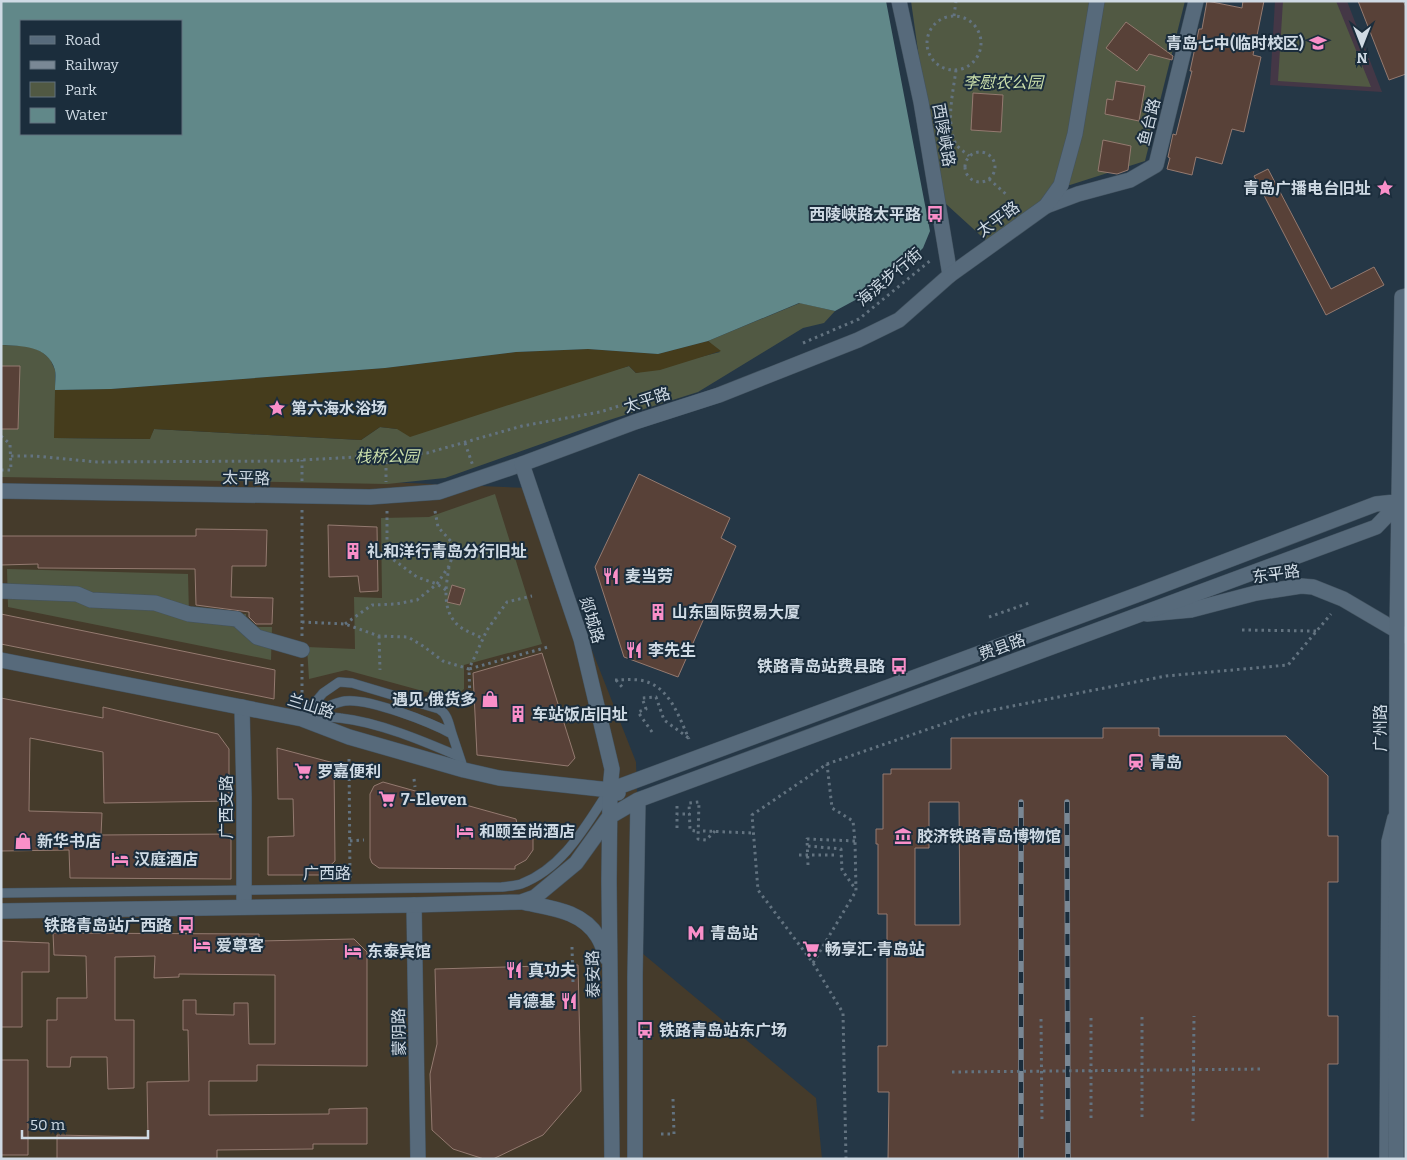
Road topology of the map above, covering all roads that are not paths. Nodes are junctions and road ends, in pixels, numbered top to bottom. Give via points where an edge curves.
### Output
1 (899, 1) edge
2 (1097, 1) edge
3 (1196, 1) edge
4 (1046, 206) junction
5 (950, 275) junction
6 (1404, 296) edge
7 (522, 464) junction
8 (1, 491) edge
9 (1403, 502) edge
10 (1, 591) edge
11 (1140, 614) junction
12 (1402, 633) edge
13 (302, 650) road end
14 (1, 660) edge
15 (242, 707) junction
16 (302, 719) junction
17 (452, 734) junction
18 (461, 763) junction
19 (610, 790) junction
20 (1397, 795) junction
21 (638, 800) junction
22 (609, 817) junction
23 (244, 891) junction
24 (1, 893) edge
25 (521, 902) junction
26 (414, 905) junction
27 (244, 906) junction
28 (1, 911) edge
29 (610, 967) junction
30 (418, 1159) edge
31 (612, 1159) edge
32 (635, 1159) edge
33 (1384, 1159) edge
34 (1396, 1159) edge

1 - 5 main road, 西陵峡路 via 921,102
2 - 4 main road, 太平路 via 1075,134 1061,185
3 - 4 main road, 鱼台路 via 1156,165 1130,180
4 - 5 main road, 太平路
5 - 7 main road, 太平路 via 899,320 858,340 719,395
6 - 9 main road, 广州路
7 - 8 main road, 太平路 via 439,492 370,498
7 - 19 main road, 郯城路 via 581,638 612,769
9 - 11 main road, 费县路 via 1376,528
9 - 12 main road, 广州路
9 - 19 main road, 费县路 via 1376,504
10 - 13 main road via 77,594 91,600 155,603 189,614 238,619 257,637
11 - 12 main road, 东平路 via 1191,610 1256,593 1301,586 1313,587 1343,599
11 - 21 main road, 费县路
12 - 20 main road, 广州路
14 - 15 main road, 兰山路
15 - 16 main road, 兰山路
15 - 23 main road, 广西支路
16 - 17 lane via 344,701 362,702 435,725
16 - 17 lane via 323,693 339,682 352,682 443,711
16 - 18 main road, 兰山路 via 349,737
17 - 18 lane
18 - 19 main road, 兰山路 via 499,778
19 - 21 main road
19 - 22 main road, 泰安路
19 - 23 lane, 广西路 via 572,846 545,871 521,884 502,888
20 - 33 lane via 1386,841
20 - 34 main road, 广州路
21 - 22 main road, 费县路
21 - 32 main road
22 - 25 main road, 广西路 via 576,863 535,897
22 - 29 main road, 泰安路
23 - 24 lane, 广西路
23 - 27 main road, 广西支路
25 - 26 main road, 广西路
25 - 29 main road via 564,911 584,921 598,936
26 - 27 main road, 广西路
26 - 30 main road, 蒙阴路
27 - 28 main road, 广西路
29 - 31 main road, 泰安路

